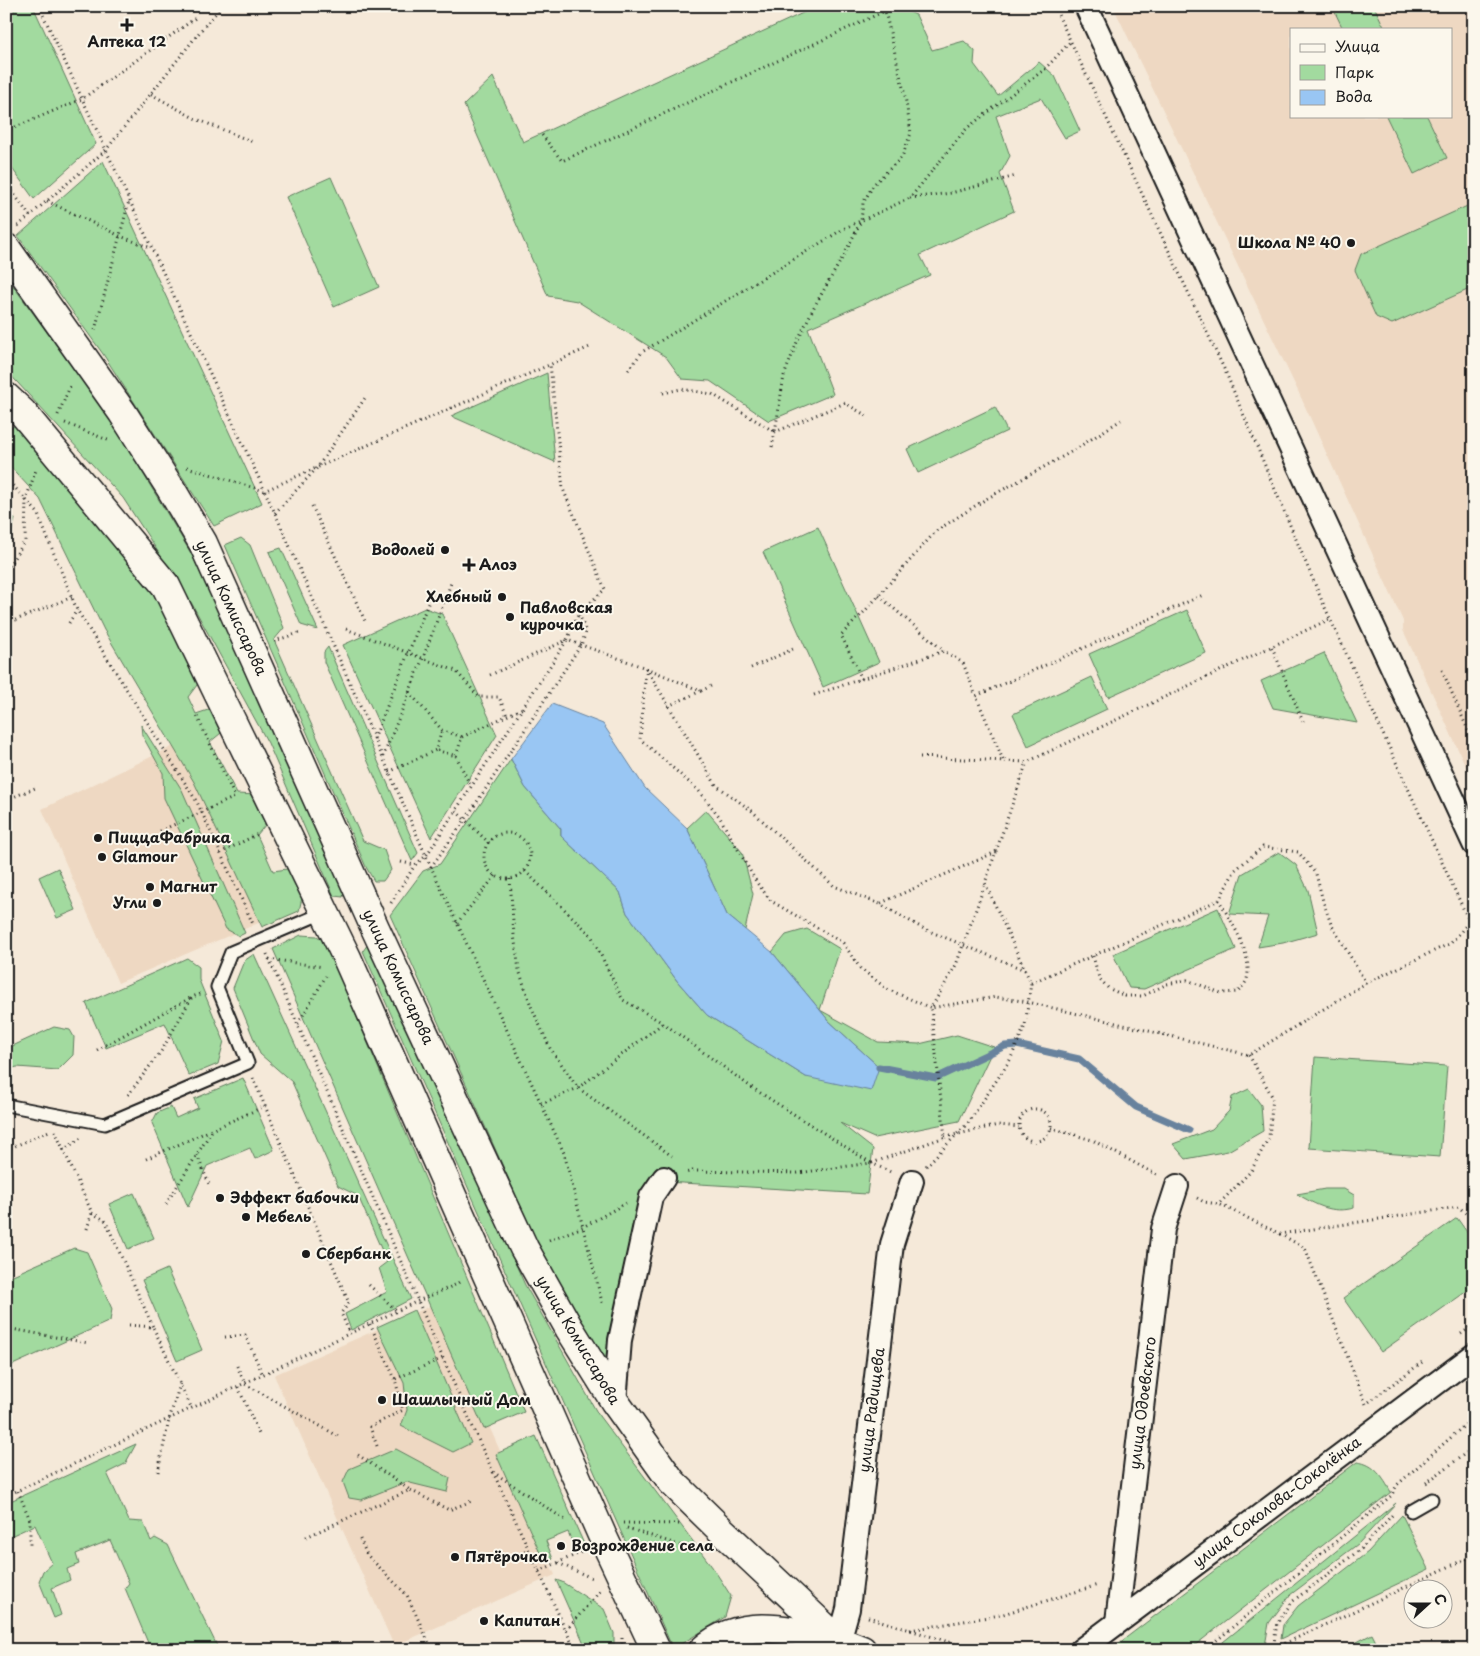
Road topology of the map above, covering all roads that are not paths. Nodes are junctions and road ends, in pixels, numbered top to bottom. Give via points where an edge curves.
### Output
1 (1086, 6) edge
2 (9, 240) edge
3 (6, 397) edge
4 (1474, 844) edge
5 (325, 912) junction
6 (6, 1105) edge
7 (664, 1178) road end
8 (912, 1181) road end
9 (1177, 1186) road end
10 (1474, 1355) edge
11 (615, 1402) junction
12 (1432, 1499) dead end
13 (1410, 1511) dead end
14 (1117, 1622) junction
15 (850, 1645) edge
16 (656, 1650) edge
17 (703, 1650) edge
18 (1081, 1650) edge

1 - 4 street
2 - 11 main road, улица Комиссарова via 122,412 203,544 375,928 524,1248
3 - 5 main road via 22,412 166,586
5 - 6 lane via 231,952 218,987 248,1063 105,1124
5 - 16 main road
7 - 11 street via 651,1197 620,1340
8 - 15 street, улица Радищева via 892,1244 848,1608
9 - 14 street, улица Одоевского via 1163,1229
10 - 14 street, улица Соколова-Соколёнка
11 - 15 main road, улица Комиссарова via 672,1482
12 - 13 lane
14 - 18 street, улица Соколова-Соколёнка
15 - 17 main road via 777,1628 739,1630 713,1641

